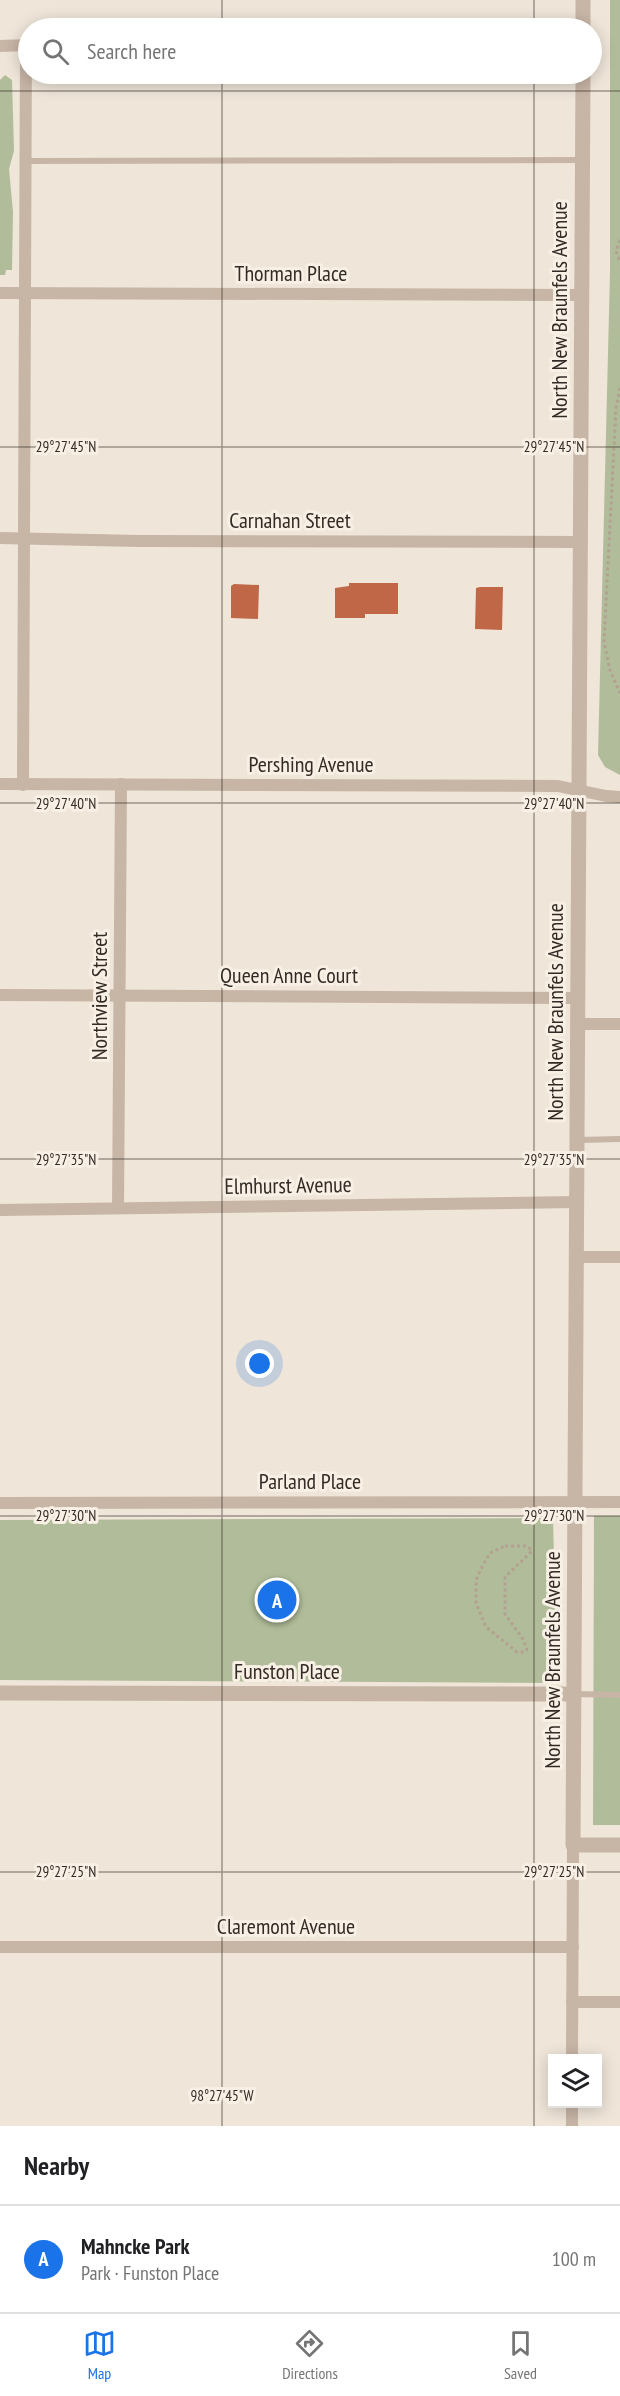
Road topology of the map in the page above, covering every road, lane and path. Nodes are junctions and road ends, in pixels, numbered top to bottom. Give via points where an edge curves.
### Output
1 (583, 0) edge
2 (583, 18) edge
3 (18, 46) edge
4 (2, 49) edge
5 (27, 84) edge
6 (583, 84) edge
7 (582, 159) junction
8 (26, 161) junction
9 (620, 240) edge
10 (620, 263) edge
11 (0, 293) edge
12 (25, 293) junction
13 (581, 295) junction
14 (620, 388) edge
15 (0, 538) edge
16 (24, 538) junction
17 (580, 542) junction
18 (620, 693) edge
19 (0, 784) edge
20 (121, 784) junction
21 (23, 785) junction
22 (579, 792) junction
23 (620, 796) edge
24 (120, 994) junction
25 (0, 995) edge
26 (578, 998) junction
27 (578, 1024) junction
28 (620, 1024) edge
29 (620, 1139) edge
30 (577, 1140) junction
31 (577, 1202) junction
32 (118, 1208) junction
33 (0, 1210) edge
34 (577, 1257) junction
35 (620, 1257) edge
36 (575, 1502) junction
37 (620, 1502) edge
38 (0, 1503) edge
39 (532, 1551) joint
40 (0, 1693) edge
41 (574, 1694) junction
42 (620, 1695) edge
43 (573, 1845) junction
44 (620, 1845) edge
45 (0, 1947) edge
46 (573, 1947) junction
47 (573, 2002) junction
48 (620, 2002) edge
49 (572, 2054) edge
50 (572, 2108) edge
51 (572, 2126) edge

1 - 2 street
3 - 4 street
5 - 8 street
6 - 7 street, North New Braunfels Avenue
7 - 8 lane
7 - 13 street, North New Braunfels Avenue
8 - 12 street
9 - 10 path via 616,251
11 - 12 street, Thorman Place
12 - 13 street, Thorman Place
12 - 16 street
13 - 17 street, North New Braunfels Avenue
14 - 18 path via 604,642 609,670
15 - 16 street, Carnahan Street
16 - 17 street, Carnahan Street
16 - 21 street
17 - 22 street, North New Braunfels Avenue
19 - 21 street, Pershing Avenue
20 - 21 street, Pershing Avenue
20 - 22 street, Pershing Avenue via 558,786
20 - 24 street, Northview Street
22 - 23 street, Pershing Avenue
22 - 26 street, North New Braunfels Avenue
24 - 25 street, Queen Anne Court
24 - 26 street, Queen Anne Court
24 - 32 street, Northview Street
26 - 27 street, North New Braunfels Avenue
27 - 28 street
27 - 30 street, North New Braunfels Avenue
29 - 30 lane
30 - 31 street, North New Braunfels Avenue
31 - 32 street, Elmhurst Avenue
31 - 34 street, North New Braunfels Avenue
32 - 33 street, Elmhurst Avenue
34 - 35 street
34 - 36 street, North New Braunfels Avenue
36 - 37 street, Parland Place
36 - 38 street, Parland Place
36 - 41 street, North New Braunfels Avenue
39 - 39 path via 504,1577 505,1614 527,1650 517,1652 486,1627 480,1617 476,1580 490,1553 505,1546 527,1546
40 - 41 street, Funston Place
41 - 42 lane
41 - 43 street, North New Braunfels Avenue
43 - 44 street
43 - 46 street, North New Braunfels Avenue
45 - 46 street, Claremont Avenue
46 - 47 street, North New Braunfels Avenue
47 - 48 street
47 - 49 street, North New Braunfels Avenue
50 - 51 street

